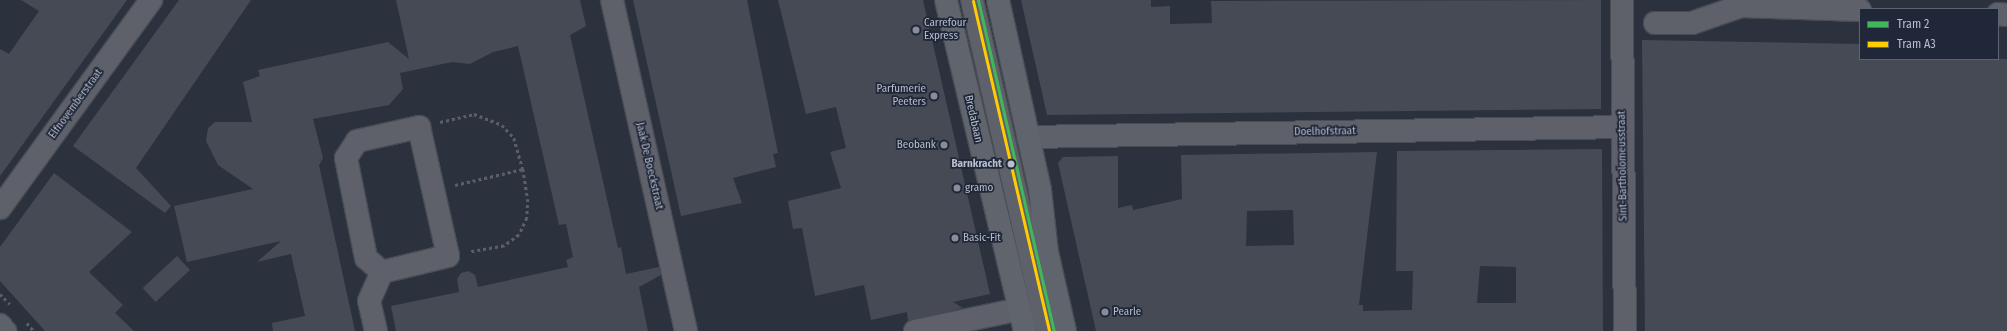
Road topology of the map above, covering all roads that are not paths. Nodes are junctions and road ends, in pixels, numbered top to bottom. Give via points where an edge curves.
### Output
1 (151, 0) edge
2 (612, 0) edge
3 (946, 0) edge
4 (972, 0) edge
5 (998, 0) edge
6 (1622, 0) edge
7 (1859, 10) edge
8 (1655, 23) dead end
9 (1622, 127) junction
10 (1028, 137) junction
11 (0, 208) edge
12 (382, 272) junction
13 (1020, 309) junction
14 (0, 325) edge
15 (6, 331) edge
16 (376, 331) edge
17 (686, 331) edge
18 (915, 331) edge
19 (1025, 331) edge
20 (1048, 331) edge
21 (1066, 331) edge
22 (1625, 331) edge

1 - 11 street, Elfnovemberstraat
2 - 17 street, Jaak De Boeckstraat
3 - 13 main road, Bredabaan
4 - 20 street
5 - 10 main road
6 - 9 street, Sint-Bartholomeusstraat
7 - 8 street via 1741,6 1692,23
9 - 10 street, Doelhofstraat
9 - 22 street, Sint-Bartholomeusstraat
10 - 21 main road
12 - 12 street via 366,258 346,158 357,140 419,127 448,256
12 - 16 street via 369,301
13 - 18 street
13 - 19 main road, Bredabaan
14 - 15 street

